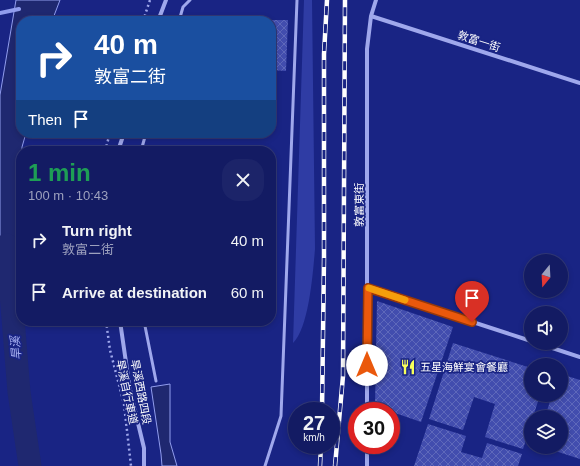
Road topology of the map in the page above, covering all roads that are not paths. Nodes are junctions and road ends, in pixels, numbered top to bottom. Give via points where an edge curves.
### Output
1 (166, 0) edge
2 (190, 0) edge
3 (297, 0) edge
4 (376, 0) edge
5 (160, 16) edge
6 (181, 16) edge
7 (372, 16) junction
8 (580, 83) edge
9 (368, 288) junction
10 (121, 326) edge
11 (145, 326) edge
12 (524, 339) edge
13 (558, 350) edge
14 (580, 357) edge
15 (156, 381) dead end
16 (367, 402) edge
17 (367, 454) edge
18 (144, 466) edge
19 (265, 466) edge
20 (367, 466) edge

1 - 5 street
2 - 6 lane
3 - 19 lane via 281,416
4 - 7 street, 敦富東街
7 - 8 street, 敦富一街
7 - 9 street, 敦富東街 via 367,49
9 - 12 street
9 - 16 street, 敦富東街
10 - 18 street, 旱溪西路四段 via 130,390 144,448
11 - 15 lane
13 - 14 street
17 - 20 street

